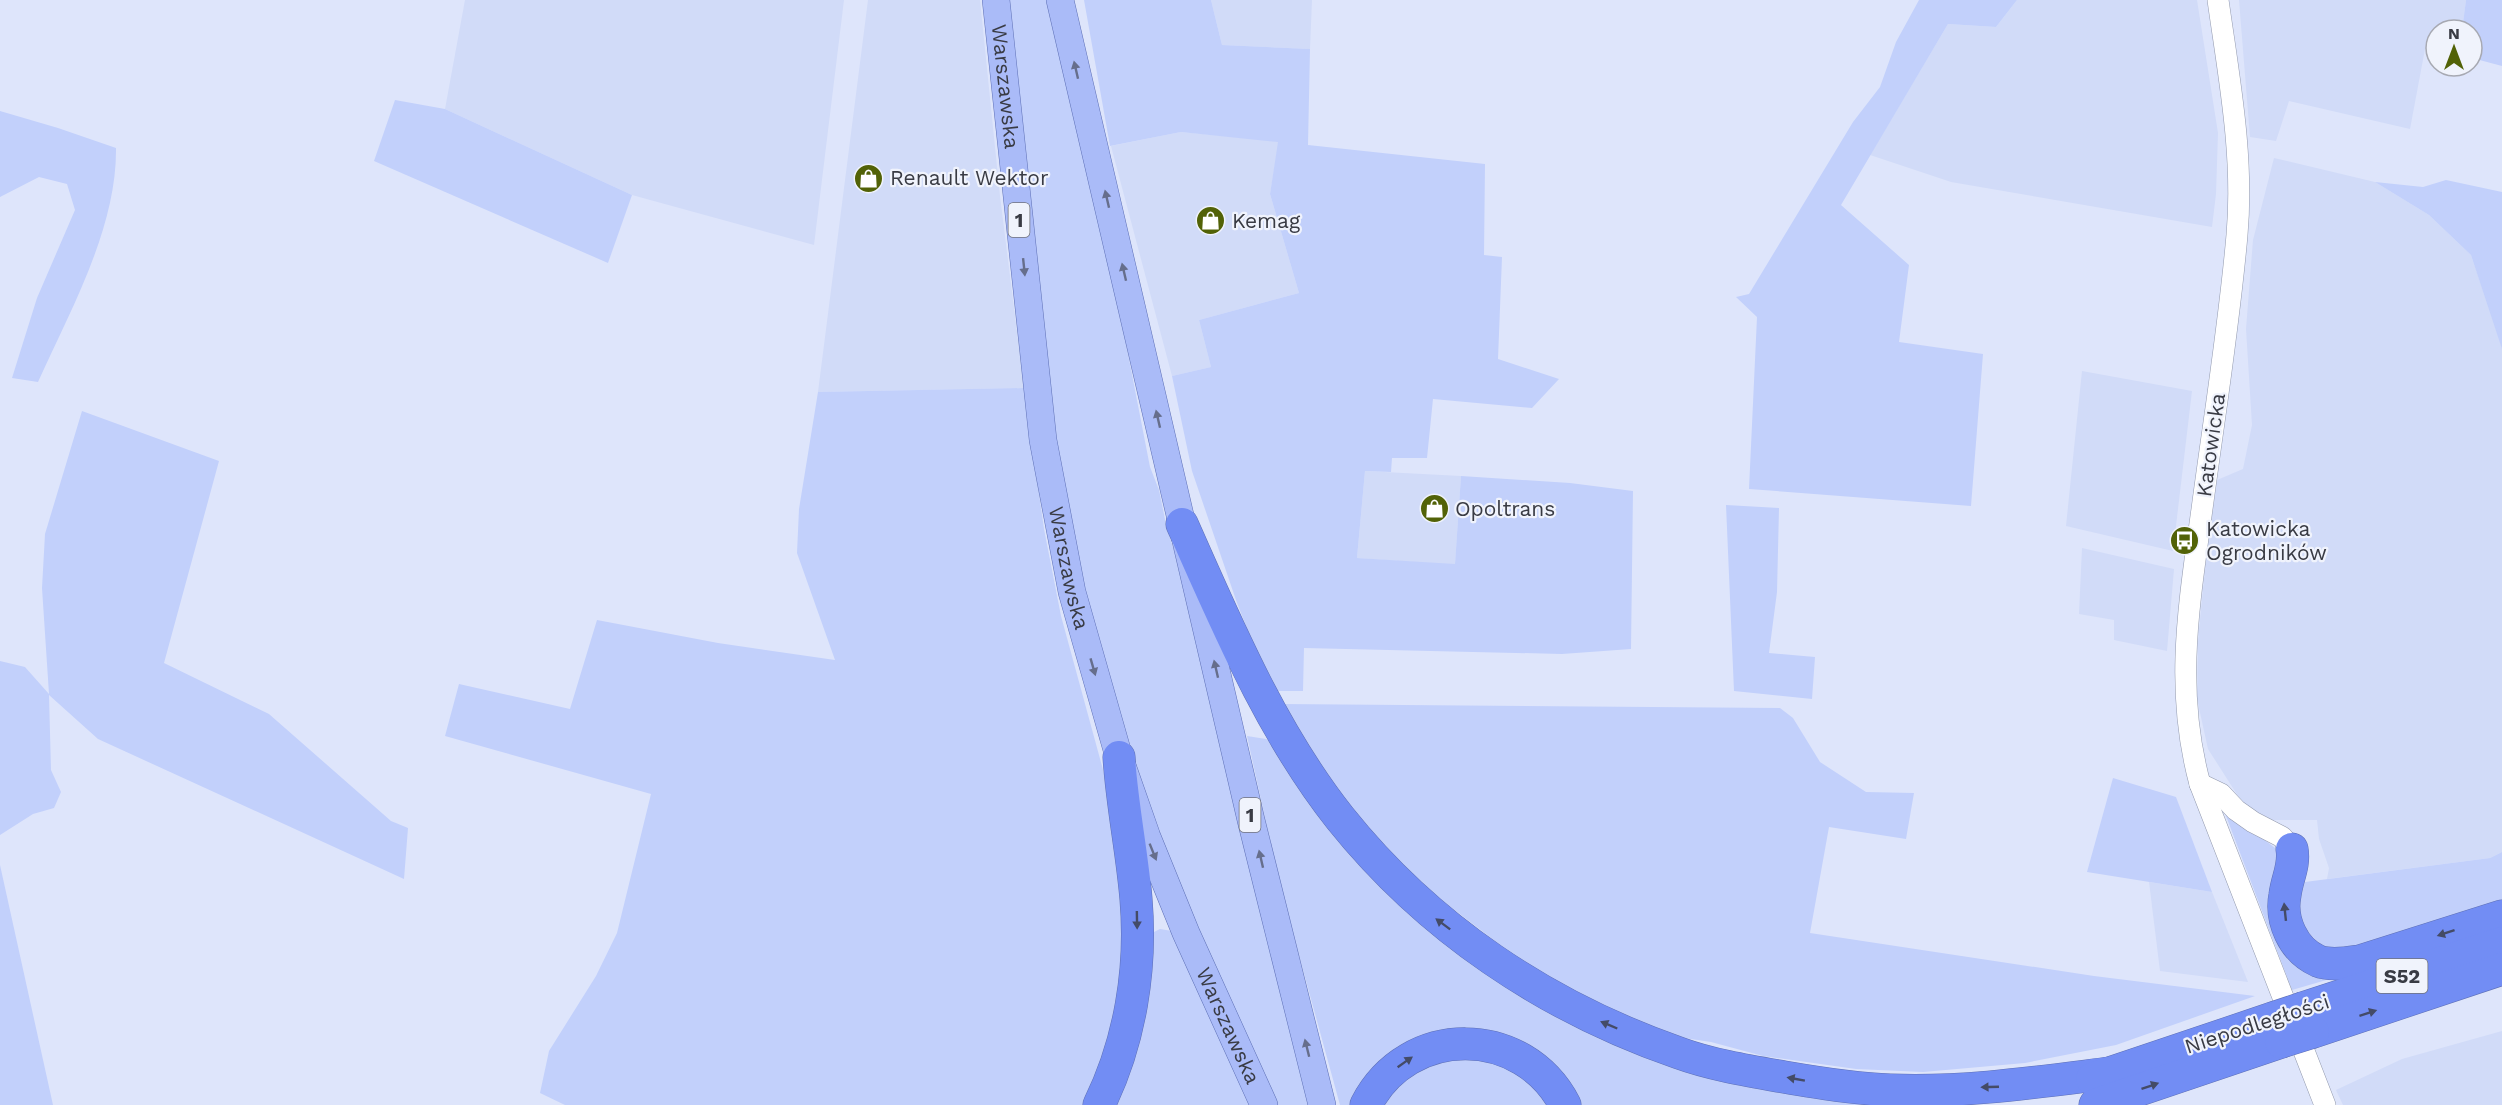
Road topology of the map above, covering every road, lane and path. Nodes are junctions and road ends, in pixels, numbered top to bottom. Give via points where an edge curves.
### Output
1 (996, 0) edge
2 (1060, 0) edge
3 (2218, 0) edge
4 (1182, 524) junction
5 (1119, 757) junction
6 (2200, 784) junction
7 (2292, 849) joint
8 (2502, 916) edge
9 (2502, 943) edge
10 (2502, 969) edge
11 (2308, 1020) junction
12 (2277, 1030) junction
13 (2110, 1073) junction
14 (1099, 1105) edge
15 (1264, 1105) edge
16 (1322, 1105) edge
17 (1366, 1105) edge
18 (1564, 1105) edge
19 (2013, 1105) edge
20 (2095, 1105) edge
21 (2325, 1105) edge

1 -> 5 main road, Warszawska / 1 via 1051,488 1072,592
4 -> 2 main road, 1
3 - 6 street, Katowicka via 2237,142 2239,208 2188,629 2185,709
13 -> 4 highway via 1990,1087 1891,1090 1822,1084 1681,1054 1603,1023 1544,993 1433,916 1339,817 1299,759 1241,657
16 -> 4 main road, 1
5 -> 14 highway via 1121,801 1136,901 1135,983 1122,1044
5 -> 15 main road, Warszawska / 1 via 1186,933
6 - 7 street via 2221,794 2253,822 2282,837
6 - 21 street, Katowicka
8 -> 7 highway via 2360,961 2319,961 2301,949 2283,913 2293,865
9 - 11 highway, Niepodległości / S52
11 -> 10 highway, Niepodległości / S52
11 - 12 highway, Niepodległości / S52, bridge
12 - 13 highway, Niepodległości / S52
20 -> 12 highway, Niepodległości / S52
13 - 19 highway, Niepodległości / S52
17 -> 18 highway via 1388,1075 1412,1057 1438,1046 1468,1043 1508,1051 1528,1062 1546,1077

